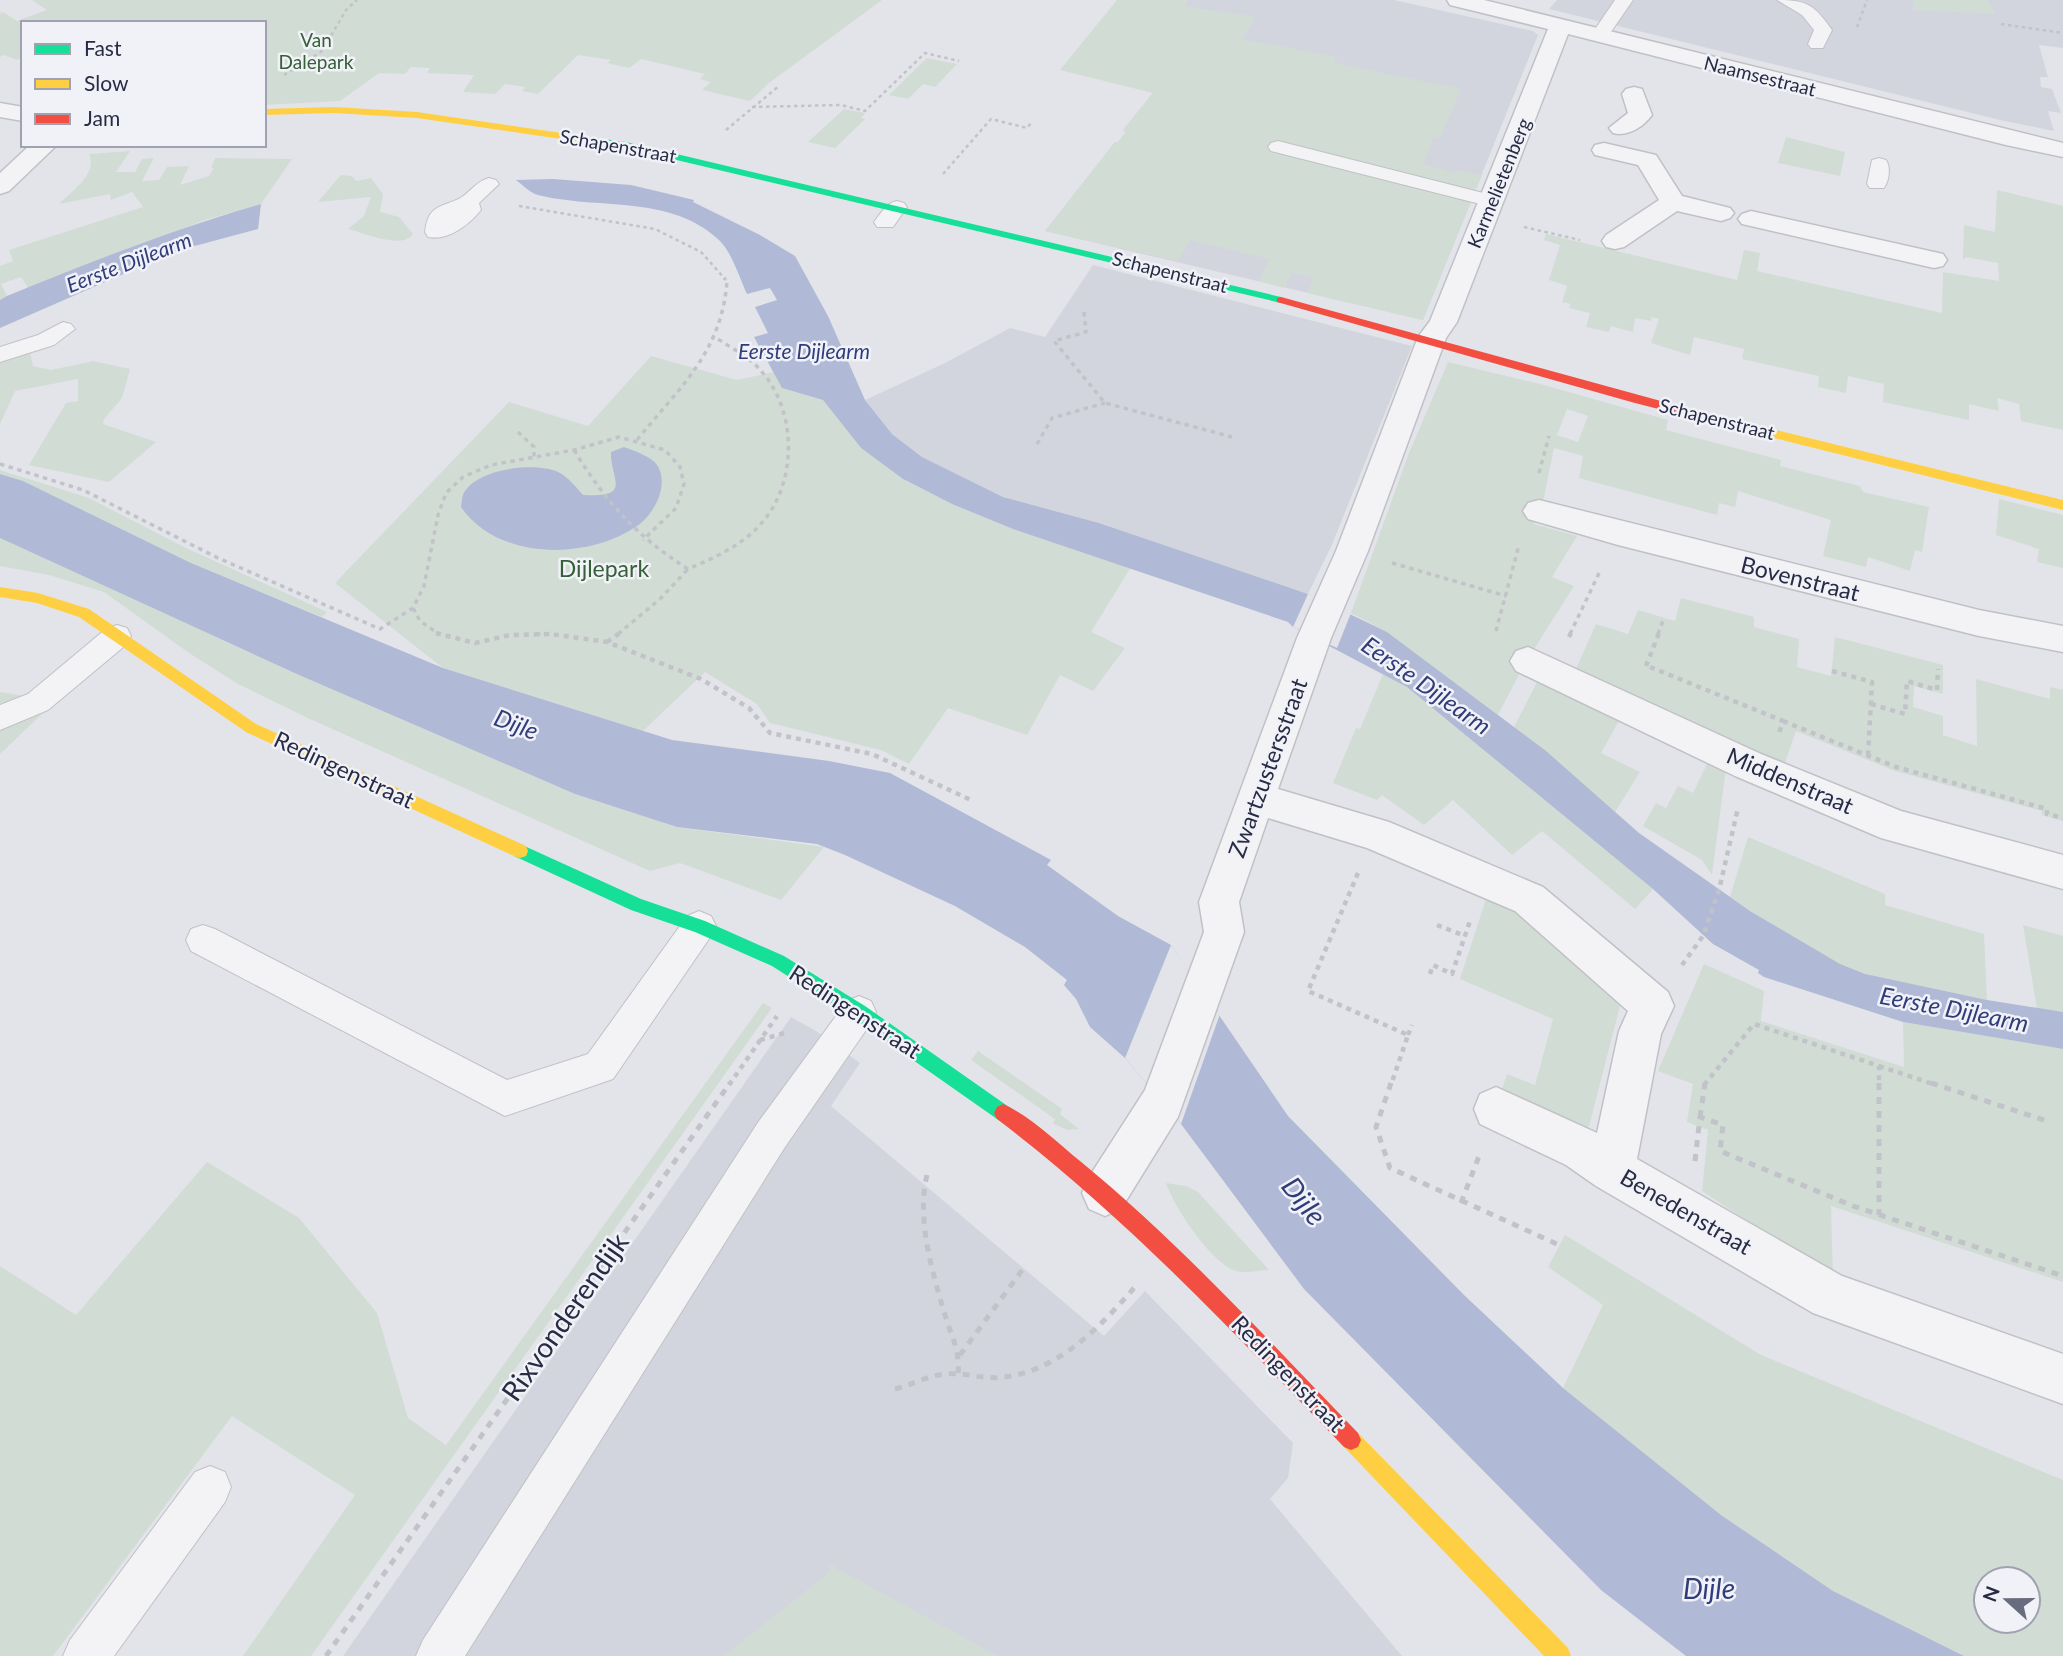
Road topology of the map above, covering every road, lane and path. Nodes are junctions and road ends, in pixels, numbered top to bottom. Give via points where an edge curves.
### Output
1 (357, 0) edge
2 (1458, 0) edge
3 (1624, 0) edge
4 (1786, 0) edge
5 (2001, 24) dead end
6 (1561, 25) junction
7 (2063, 33) edge
8 (1600, 35) junction
9 (1817, 44) dead end
10 (959, 61) dead end
11 (289, 72) dead end
12 (779, 86) dead end
13 (752, 107) junction
14 (0, 110) edge
15 (266, 113) edge
16 (1632, 113) dead end
17 (21, 114) edge
18 (1032, 122) dead end
19 (732, 124) dead end
20 (1654, 135) dead end
21 (43, 147) edge
22 (1278, 147) dead end
23 (1604, 150) dead end
24 (2063, 150) edge
25 (943, 174) dead end
26 (492, 181) joint
27 (0, 186) edge
28 (1492, 201) junction
29 (468, 202) dead end
30 (1673, 202) junction
31 (1721, 212) dead end
32 (1751, 219) dead end
33 (1615, 241) dead end
34 (1934, 260) dead end
35 (1084, 312) dead end
36 (715, 337) junction
37 (1432, 337) junction
38 (0, 344) edge
39 (0, 355) edge
40 (1105, 403) junction
41 (518, 432) dead end
42 (1232, 437) dead end
43 (637, 440) junction
44 (1037, 444) dead end
45 (574, 450) junction
46 (534, 458) junction
47 (0, 464) edge
48 (2063, 505) edge
49 (1531, 522) joint
50 (1618, 533) junction
51 (643, 540) junction
52 (1351, 551) junction
53 (688, 569) junction
54 (0, 592) edge
55 (413, 608) junction
56 (1664, 618) dead end
57 (117, 636) junction
58 (2063, 639) edge
59 (607, 642) junction
60 (1540, 666) joint
61 (1646, 666) dead end
62 (1938, 669) dead end
63 (1832, 671) dead end
64 (1871, 704) junction
65 (0, 718) edge
66 (1783, 722) dead end
67 (1868, 756) junction
68 (1748, 765) junction
69 (1258, 799) junction
70 (973, 801) dead end
71 (2063, 818) edge
72 (1374, 834) junction
73 (2063, 873) edge
74 (1437, 925) dead end
75 (699, 926) junction
76 (1703, 936) dead end
77 (203, 940) dead end
78 (1430, 974) dead end
79 (804, 978) junction
80 (859, 1012) junction
81 (1412, 1025) dead end
82 (1408, 1035) junction
83 (1879, 1066) junction
84 (1496, 1109) dead end
85 (1700, 1117) junction
86 (2050, 1122) dead end
87 (1612, 1170) junction
88 (927, 1175) dead end
89 (1105, 1194) junction
90 (1689, 1214) junction
91 (1878, 1215) junction
92 (1559, 1245) dead end
93 (1166, 1250) junction
94 (1023, 1269) dead end
95 (2063, 1276) edge
96 (960, 1355) junction
97 (958, 1375) junction
98 (2063, 1379) edge
99 (895, 1389) dead end
100 (209, 1487) dead end
101 (86, 1656) edge
102 (326, 1656) edge
103 (439, 1656) edge
104 (1560, 1656) edge

1 - 11 path via 321,52
2 - 6 street, Naamsestraat
3 - 8 lane
4 - 9 lane via 1808,11 1824,30
5 - 7 path
6 - 8 street, Naamsestraat
6 - 28 street, Karmelietenberg
8 - 24 street, Naamsestraat via 1807,80 1884,115
10 - 13 path via 925,53 865,111 841,105
12 - 13 path
13 - 19 path
14 - 17 street
15 - 37 street, Schapenstraat via 334,110 416,115 626,145 891,214
16 - 20 street
18 - 25 path via 1027,128 991,119
21 - 27 street
22 - 28 lane
23 - 30 street via 1647,160
26 - 29 lane
26 - 36 path via 520,206 655,229 701,252 727,281 724,316
28 - 37 street, Karmelietenberg via 1443,322
30 - 31 street
30 - 33 street
32 - 34 street
35 - 40 path via 1086,332 1054,341
36 - 43 path
36 - 53 path via 765,374 788,418 786,483 774,509 752,534
37 - 48 street, Schapenstraat via 1595,389
37 - 52 street, Zwartzustersstraat
38 - 39 lane via 63,329 41,342
40 - 42 path
40 - 44 path via 1052,418
41 - 46 path via 534,447
43 - 45 path via 619,438
43 - 51 path via 665,450 680,467 684,484 676,508
45 - 46 path
45 - 51 path via 598,491
46 - 55 path via 491,465 463,477 446,493 424,586
47 - 55 path via 83,490 218,558 380,628
49 - 50 street, Bovenstraat
49 - 52 path via 1506,596
50 - 58 street, Bovenstraat via 1979,623
50 - 60 path
51 - 53 path
52 - 69 street, Zwartzustersstraat via 1314,638
53 - 59 path via 652,608
54 - 57 street, Redingenstraat via 38,598 84,614
55 - 59 path via 419,621 441,636 475,643 510,635 551,634
56 - 61 path
57 - 65 lane via 38,702
57 - 75 street, Redingenstraat via 251,728 637,905
59 - 70 path via 701,679 749,708 770,733 872,754
60 - 68 street, Middenstraat
62 - 64 path via 1937,690 1908,681 1905,714
63 - 64 path via 1872,682
64 - 67 path
66 - 67 path
67 - 71 path
68 - 73 street, Middenstraat via 1895,826
68 - 76 path via 1719,890
69 - 72 street, Benedenstraat
69 - 89 street, Zwartzustersstraat via 1219,902 1224,932 1162,1102
72 - 82 path via 1308,992
72 - 87 street, Benedenstraat via 1529,899 1653,1006 1640,1031
74 - 78 path via 1464,939 1451,974 1433,965
75 - 77 lane via 600,1067 505,1097
75 - 79 street, Redingenstraat via 778,961
79 - 80 street, Redingenstraat
79 - 102 path, Rixvonderendijk
80 - 89 street, Redingenstraat via 1033,1133
80 - 103 lane via 772,1134
81 - 82 path
82 - 92 path via 1376,1127 1390,1168
83 - 85 path via 1754,1024 1703,1086
83 - 86 path
83 - 91 path
84 - 87 street via 1582,1149
85 - 90 path
85 - 91 path via 1723,1125 1720,1151
87 - 90 street, Benedenstraat
88 - 96 path via 923,1207 932,1261
89 - 93 street, Redingenstraat
90 - 98 street, Benedenstraat via 1830,1296
91 - 95 path
93 - 97 path via 1110,1318 1076,1346 1037,1369 984,1379
93 - 104 street, Redingenstraat
94 - 96 path
96 - 97 path
97 - 99 path via 946,1374
100 - 101 lane

